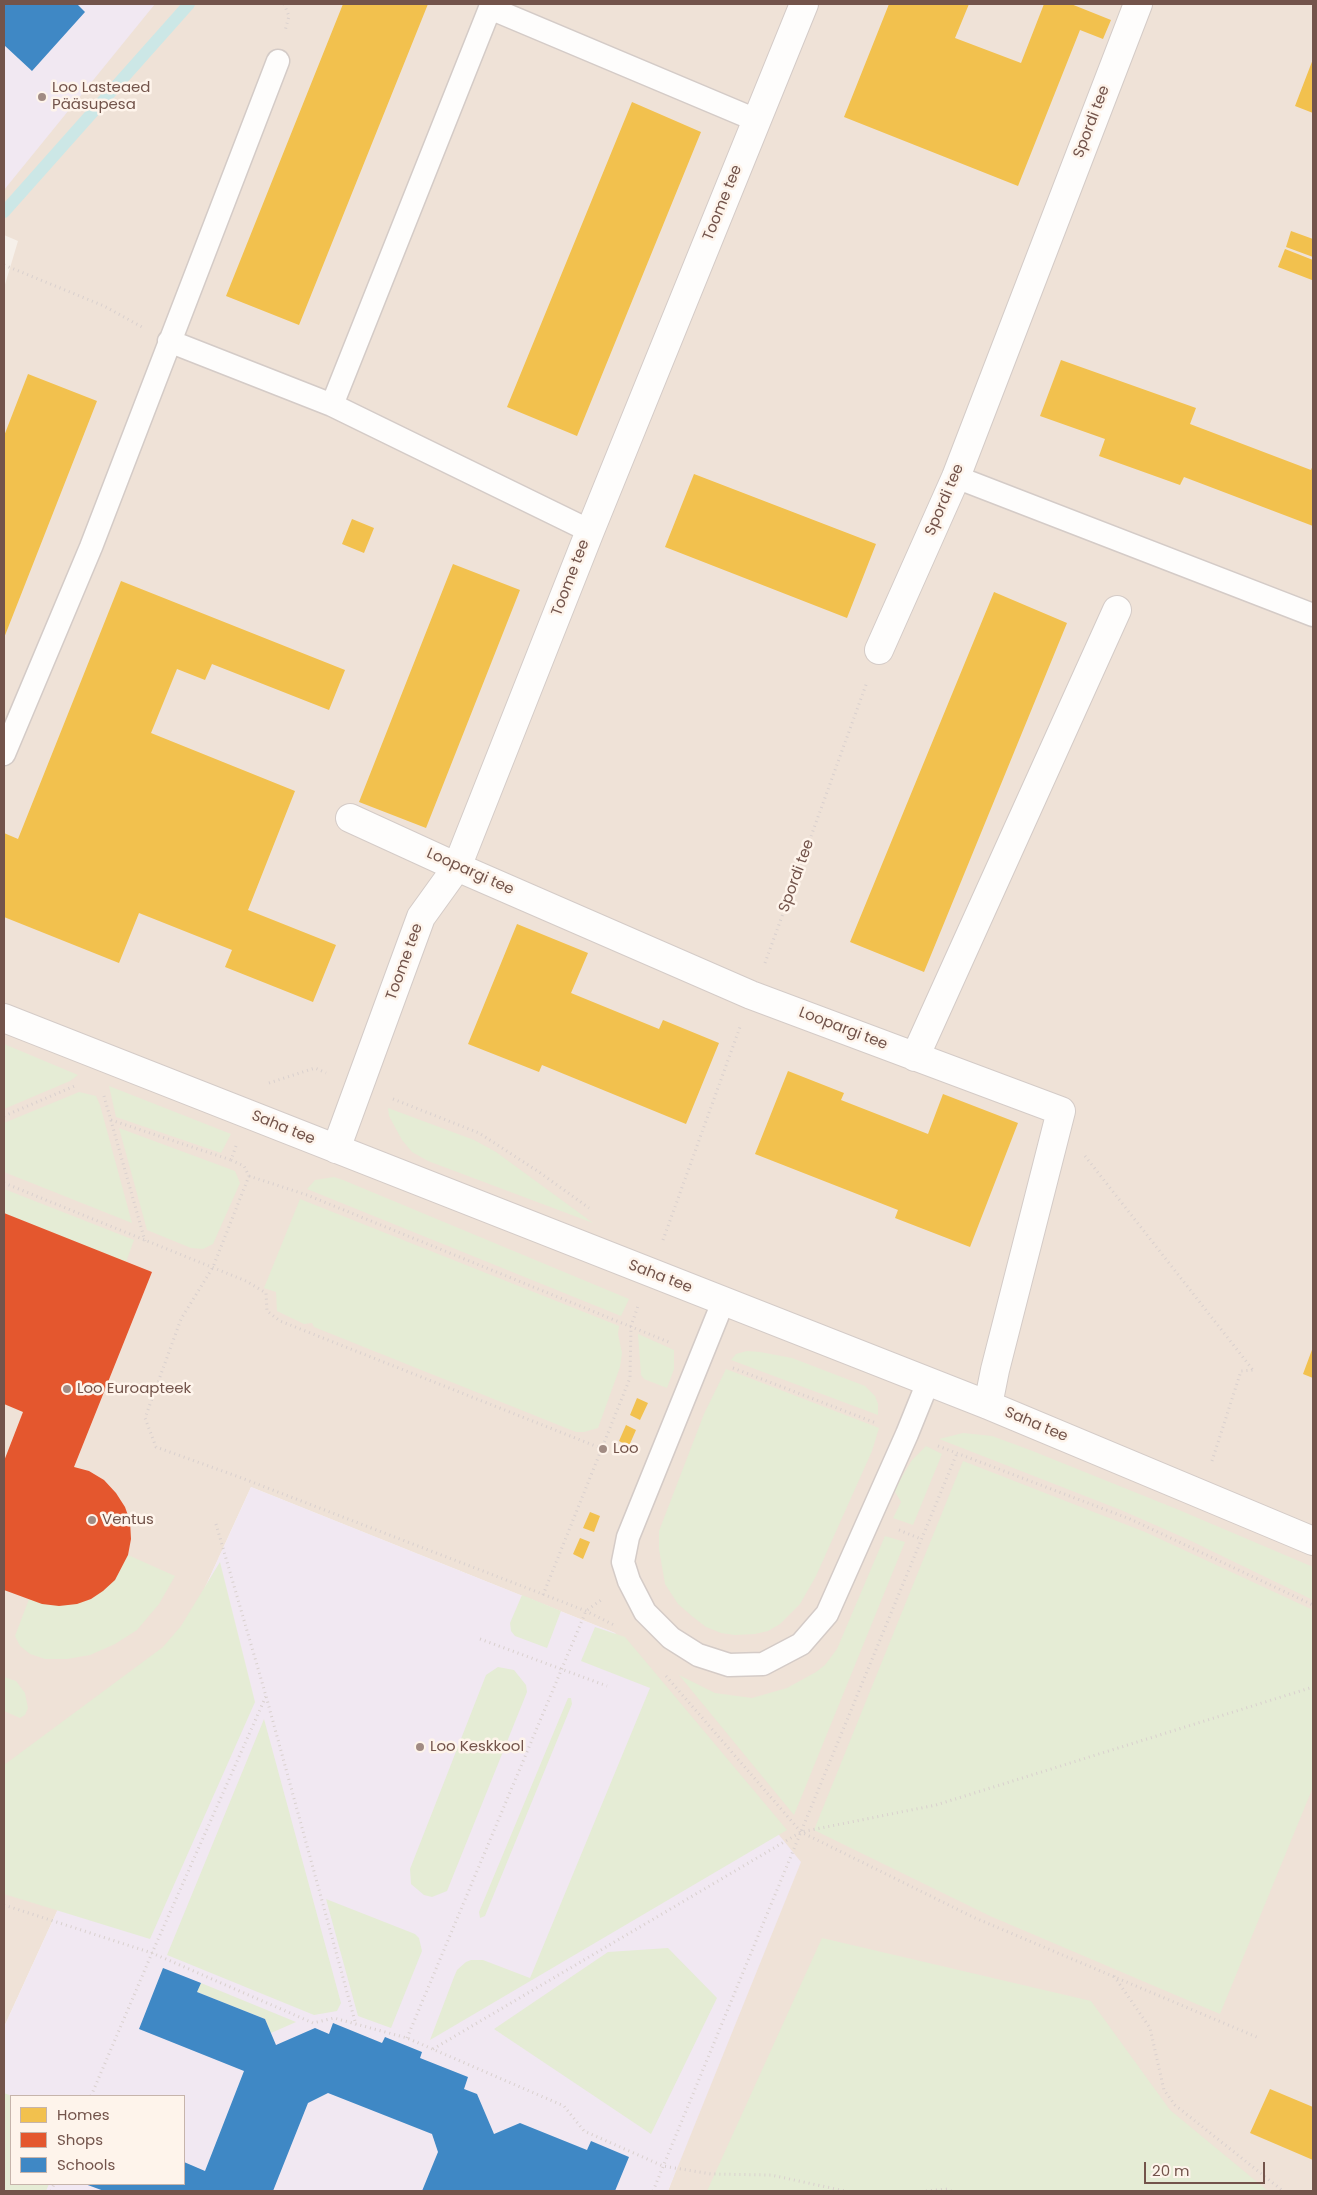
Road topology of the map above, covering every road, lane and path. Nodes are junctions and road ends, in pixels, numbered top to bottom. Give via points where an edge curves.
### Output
1 (804, 4) edge
2 (1138, 4) edge
3 (278, 61) dead end
4 (756, 120) junction
5 (4, 265) edge
6 (168, 342) junction
7 (332, 405) junction
8 (956, 477) junction
9 (590, 531) junction
10 (1117, 610) dead end
11 (1313, 615) edge
12 (879, 650) joint
13 (4, 754) edge
14 (350, 818) dead end
15 (457, 867) junction
16 (751, 995) junction
17 (4, 1018) edge
18 (915, 1056) junction
19 (81, 1083) dead end
20 (268, 1084) dead end
21 (359, 1086) junction
22 (102, 1092) dead end
23 (4, 1116) edge
24 (110, 1119) junction
25 (1059, 1122) junction
26 (238, 1138) dead end
27 (336, 1149) junction
28 (231, 1160) junction
29 (249, 1176) junction
30 (4, 1183) edge
31 (591, 1209) dead end
32 (654, 1238) dead end
33 (145, 1241) junction
34 (213, 1267) junction
35 (639, 1302) dead end
36 (723, 1302) junction
37 (631, 1326) junction
38 (700, 1354) junction
39 (928, 1382) junction
40 (988, 1405) junction
41 (907, 1434) junction
42 (603, 1449) junction
43 (956, 1453) junction
44 (1211, 1464) dead end
45 (216, 1524) dead end
46 (1313, 1541) edge
47 (629, 1581) junction
48 (543, 1595) junction
49 (1313, 1605) edge
50 (586, 1611) junction
51 (621, 1629) dead end
52 (480, 1640) dead end
53 (562, 1669) junction
54 (660, 1669) dead end
55 (607, 1686) dead end
56 (1313, 1688) edge
57 (266, 1696) junction
58 (800, 1832) junction
59 (4, 1905) edge
60 (152, 1953) junction
61 (1114, 1976) junction
62 (356, 2024) junction
63 (407, 2038) junction
64 (1259, 2038) dead end
65 (432, 2049) junction
66 (91, 2095) edge
67 (663, 2166) junction
68 (653, 2191) edge
69 (845, 2191) edge
70 (926, 2191) edge
71 (951, 2191) edge
72 (1282, 2191) edge

1 - 4 street, Toome tee
2 - 8 street, Spordi tee
3 - 6 lane
4 - 7 lane via 490,8
4 - 9 street, Toome tee
5 - 6 path via 104,306
6 - 7 lane
6 - 13 lane via 91,547
7 - 9 lane
8 - 11 lane
8 - 12 street, Spordi tee
9 - 15 street, Toome tee
10 - 18 street
12 - 16 path, Spordi tee via 769,954
14 - 15 street, Loopargi tee
15 - 16 street, Loopargi tee
15 - 21 street, Toome tee via 421,917
16 - 18 street, Loopargi tee
16 - 32 path, Spordi tee via 662,1242
17 - 27 street, Saha tee
18 - 25 street, Loopargi tee via 1061,1111
19 - 23 path
20 - 21 path via 315,1068
21 - 27 street, Toome tee
21 - 31 path via 479,1133
22 - 24 path
24 - 28 path
24 - 33 path
25 - 40 street
25 - 44 path via 1254,1370 1241,1371
26 - 28 path
27 - 36 street, Saha tee
28 - 29 path via 244,1166
29 - 34 path
29 - 37 path via 307,1195
30 - 33 path
33 - 34 path
34 - 42 path via 266,1293 267,1311 280,1321
34 - 48 path via 181,1319 146,1418 156,1447
35 - 37 path
36 - 38 lane
36 - 39 street, Saha tee
37 - 38 path
37 - 42 path via 630,1378
38 - 41 path
38 - 47 lane via 628,1537 623,1562
39 - 40 street, Saha tee
39 - 41 lane
40 - 46 street, Saha tee
41 - 43 path
41 - 47 lane via 827,1614 801,1644 763,1664 729,1665 698,1655 671,1638 646,1612
42 - 48 path
43 - 49 path via 1130,1519
43 - 58 path
45 - 57 path
47 - 50 path
48 - 50 path
50 - 51 path
50 - 53 path
52 - 53 path
53 - 55 path
53 - 63 path
54 - 58 path
56 - 58 path via 936,1805
57 - 60 path
57 - 62 path
58 - 61 path via 975,1918
58 - 65 path
58 - 67 path
59 - 60 path
60 - 62 path via 313,2023 334,2018
60 - 66 path
61 - 64 path
61 - 72 path via 1150,2028 1164,2090 1175,2105
62 - 63 path
63 - 65 path
65 - 67 path via 564,2106 584,2131
67 - 68 path
67 - 69 path via 711,2174 771,2175
70 - 71 path

